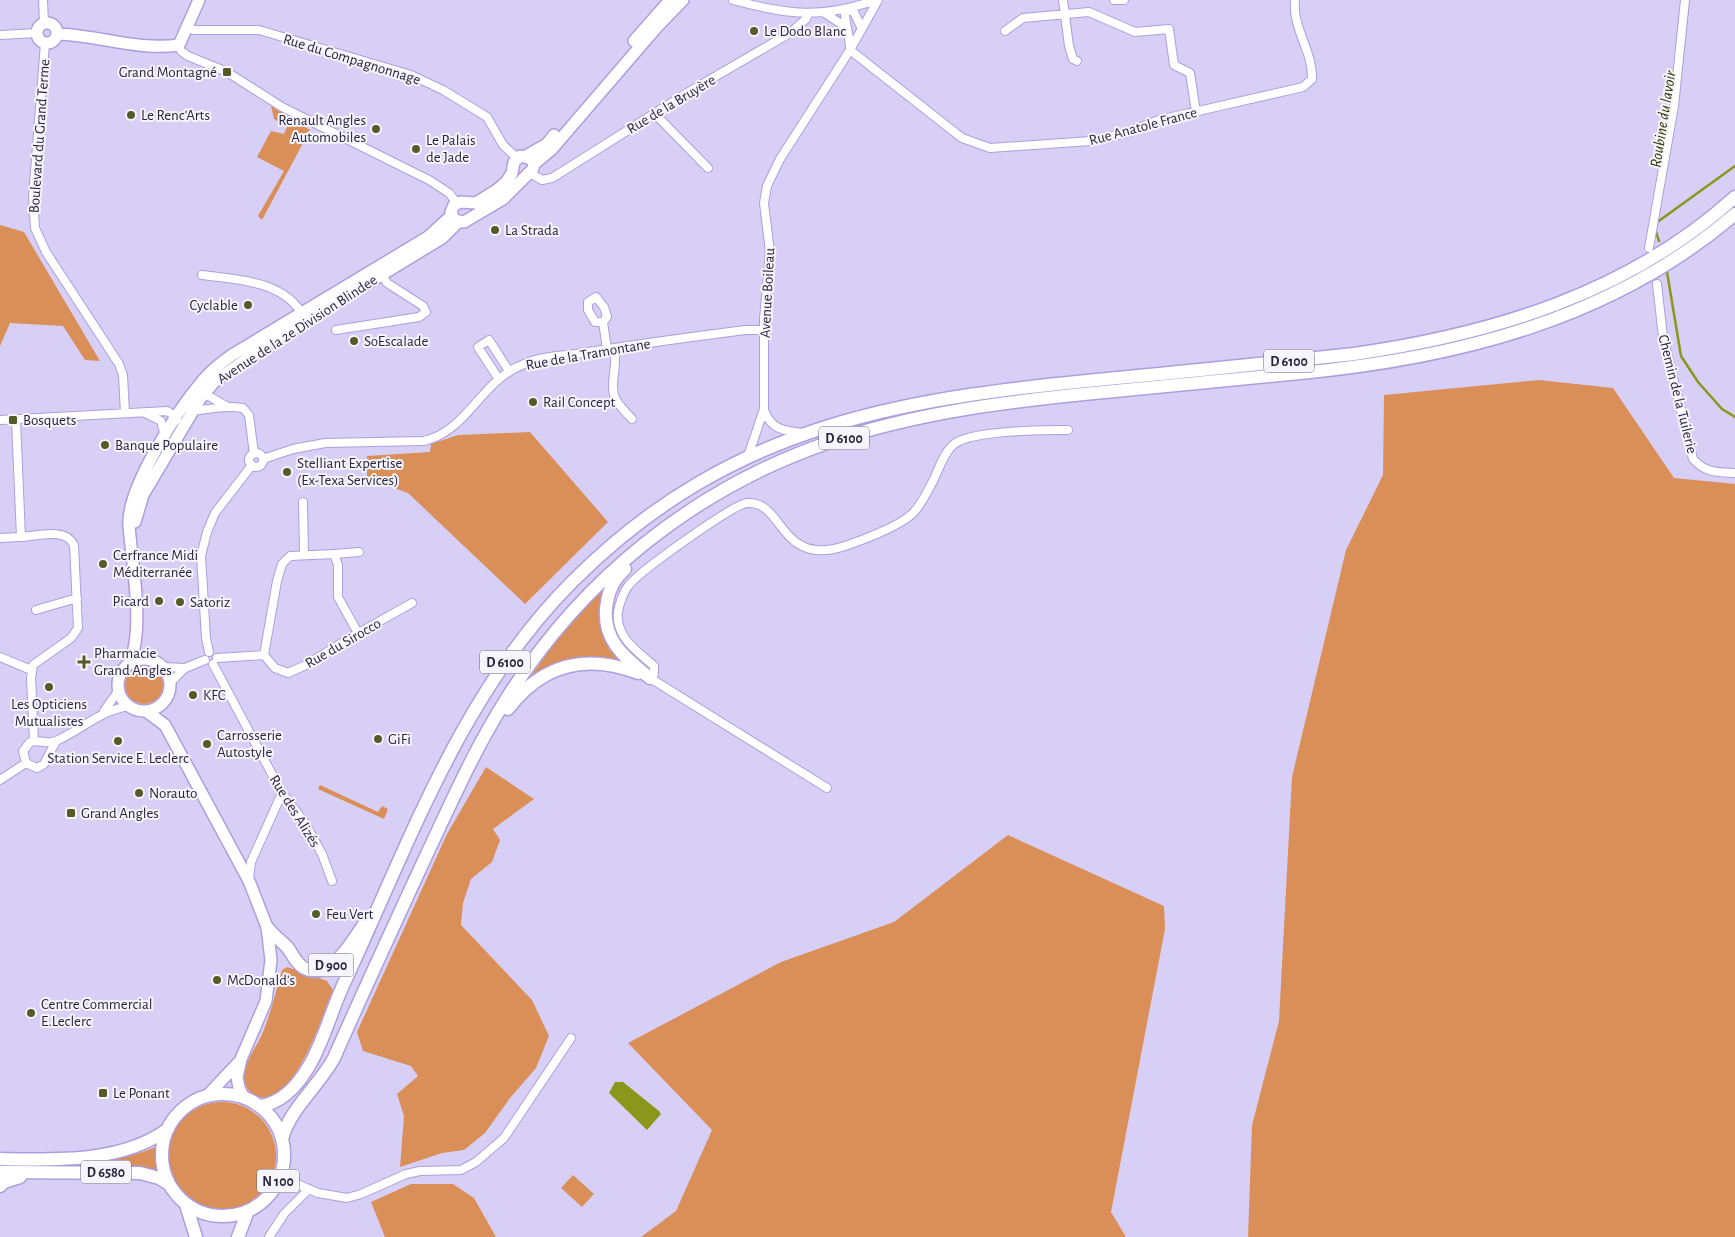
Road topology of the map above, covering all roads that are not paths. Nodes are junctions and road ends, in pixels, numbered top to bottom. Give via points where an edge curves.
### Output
1 (43, 0) edge
2 (199, 0) edge
3 (670, 0) edge
4 (684, 0) edge
5 (734, 0) edge
6 (778, 0) edge
7 (875, 0) edge
8 (1063, 0) edge
9 (1114, 0) edge
10 (1124, 0) edge
11 (1295, 0) edge
12 (1685, 0) edge
13 (845, 9) junction
14 (776, 10) junction
15 (808, 14) junction
16 (826, 14) junction
17 (1065, 14) junction
18 (44, 23) junction
19 (187, 27) junction
20 (862, 27) junction
21 (846, 28) junction
22 (1005, 31) dead end
23 (37, 33) junction
24 (57, 34) junction
25 (0, 36) edge
26 (45, 43) junction
27 (179, 46) junction
28 (850, 50) junction
29 (1077, 61) dead end
30 (1196, 112) junction
31 (654, 114) junction
32 (527, 163) junction
33 (708, 168) dead end
34 (1735, 197) edge
35 (457, 203) junction
36 (1735, 214) edge
37 (454, 219) junction
38 (1649, 248) dead end
39 (380, 271) junction
40 (202, 275) dead end
41 (1657, 284) dead end
42 (304, 317) junction
43 (604, 322) dead end
44 (336, 330) dead end
45 (764, 330) junction
46 (611, 348) junction
47 (510, 371) junction
48 (498, 378) junction
49 (203, 394) junction
50 (226, 406) junction
51 (209, 408) junction
52 (764, 409) junction
53 (124, 413) junction
54 (177, 417) junction
55 (632, 419) dead end
56 (0, 420) edge
57 (16, 420) junction
58 (1068, 430) dead end
59 (804, 433) junction
60 (254, 454) junction
61 (748, 456) junction
62 (263, 459) junction
63 (252, 465) junction
64 (1735, 473) edge
65 (718, 493) junction
66 (303, 502) dead end
67 (21, 537) junction
68 (0, 538) edge
69 (132, 539) junction
70 (359, 552) dead end
71 (334, 554) junction
72 (304, 555) junction
73 (77, 598) junction
74 (412, 603) dead end
75 (36, 610) dead end
76 (358, 634) junction
77 (137, 639) junction
78 (209, 652) junction
79 (264, 655) junction
80 (0, 657) edge
81 (152, 660) junction
82 (205, 660) junction
83 (215, 661) junction
84 (129, 664) junction
85 (163, 667) junction
86 (185, 668) junction
87 (31, 670) junction
88 (650, 678) junction
89 (170, 683) junction
90 (119, 690) junction
91 (164, 701) junction
92 (130, 706) junction
93 (146, 710) junction
94 (100, 714) junction
95 (165, 725) junction
96 (34, 741) junction
97 (56, 741) junction
98 (482, 742) junction
99 (44, 744) junction
100 (49, 752) junction
101 (26, 763) junction
102 (0, 780) edge
103 (827, 788) dead end
104 (282, 793) junction
105 (332, 880) dead end
106 (249, 881) junction
107 (382, 899) junction
108 (268, 927) junction
109 (571, 1038) dead end
110 (241, 1058) junction
111 (207, 1096) junction
112 (244, 1098) junction
113 (260, 1106) junction
114 (168, 1129) junction
115 (282, 1139) junction
116 (0, 1159) edge
117 (0, 1172) edge
118 (41, 1173) junction
119 (280, 1177) junction
120 (169, 1184) junction
121 (0, 1186) edge
122 (309, 1189) junction
123 (186, 1204) junction
124 (248, 1211) junction
125 (196, 1237) edge
126 (238, 1237) edge
127 (269, 1237) edge

1 - 18 street
2 - 19 main road
3 - 32 main road via 549,142
4 - 32 main road via 552,149
5 - 14 street
6 - 14 street
7 - 13 street
7 - 20 street, Avenue Boileau
8 - 17 street
9 - 10 street
11 - 30 street, Rue Anatole France via 1294,14 1313,69 1312,79 1304,87
12 - 38 street via 1674,106
13 - 16 street
13 - 20 street via 854,12
13 - 21 street
14 - 15 street
15 - 16 street
15 - 31 street, Rue de la Bruyère via 790,33
16 - 21 street
17 - 22 street via 1023,18
17 - 29 street via 1069,46 1073,59
17 - 30 street via 1089,12 1135,32 1169,29 1174,65 1190,73
18 - 23 main road
18 - 24 main road via 53,25
19 - 27 main road
19 - 32 street, Rue du Compagnonnage via 193,30 259,30 411,75 488,117 503,145
20 - 28 street, Avenue Boileau
21 - 28 street
23 - 25 street
23 - 26 main road via 40,41
24 - 26 main road via 54,40
24 - 27 main road via 81,35 150,48
26 - 53 street, Boulevard du Grand Terme via 33,197 35,228 46,252 119,364 123,375
27 - 35 street via 188,56 227,72 282,107 429,180 449,193
28 - 30 street, Rue Anatole France via 962,138 990,148 1091,141
28 - 45 street, Avenue Boileau via 780,159 767,186 765,208 770,252
31 - 32 street, Rue de la Bruyère via 552,178 542,180
31 - 33 street
32 - 35 main road via 497,190 476,203
32 - 37 main road via 503,199 464,222
34 - 59 main road, D 6100 via 1695,229 1618,278 1538,312 1450,338 1354,354 970,393 859,416
35 - 37 main road via 452,208
36 - 65 main road, D 6100 via 1714,233 1628,285 1570,314 1525,331 1378,364 1040,398 965,409 831,442 773,465
37 - 39 main road, Avenue de la 2e Division Blindee
39 - 42 main road, Avenue de la 2e Division Blindee
39 - 44 street via 387,283 423,306 426,312 419,317
40 - 42 street via 269,286 293,302
41 - 64 street, Chemin de la Tuilerie via 1663,337 1693,459 1711,472
42 - 49 main road, Avenue de la 2e Division Blindee via 214,382
42 - 49 main road, Avenue de la 2e Division Blindee via 222,363
43 - 46 street
45 - 46 street, Rue de la Tramontane
45 - 52 street, Avenue Boileau
46 - 47 street, Rue de la Tramontane via 524,363
46 - 55 street via 617,357 613,388 616,399
47 - 48 street, Rue de la Tramontane
47 - 48 street via 489,340 478,346
48 - 62 street, Rue de la Tramontane via 458,424 436,438 325,443
49 - 50 street
49 - 51 street
49 - 54 main road, Avenue de la 2e Division Blindee
50 - 51 street via 216,410
50 - 60 street via 242,408 250,416
51 - 54 street
52 - 59 street via 769,421 779,430
52 - 61 street, Avenue Boileau
53 - 54 street
53 - 57 street
54 - 69 main road, Avenue de la 2e Division Blindee via 139,506
54 - 69 main road via 131,503 129,526
56 - 57 street
57 - 67 street
58 - 88 street via 1010,432 965,439 954,444 914,513 845,546 824,551 806,548 792,540 768,511 757,505 746,503 721,517 637,577 621,600 619,628 626,641 654,666 654,674
59 - 61 main road, D 6100
60 - 62 street via 260,454
60 - 63 street via 249,460
61 - 107 main road, D 6100 via 692,486 652,513 599,556 544,613 499,670 470,718
62 - 63 street via 261,465
63 - 78 street via 215,513 201,556
65 - 88 main road via 622,572 612,584 605,613 611,640 627,660
65 - 98 main road, D 6100 via 642,544 587,595 524,672
66 - 72 street
67 - 68 street
67 - 73 street via 61,534 72,540
69 - 77 main road
70 - 71 street
71 - 72 street
71 - 76 street via 338,565 338,597
72 - 79 street via 290,556 282,564
73 - 75 street
73 - 87 street via 76,634 37,661
74 - 76 street, Rue du Sirocco
76 - 79 street, Rue du Sirocco via 288,673 275,668
77 - 81 main road
77 - 84 main road
78 - 82 street
78 - 83 street via 214,652
79 - 83 street
80 - 87 street
81 - 84 main road
81 - 85 main road
82 - 83 street
82 - 86 street
83 - 104 street, Rue des Alizés
84 - 90 main road via 120,676
85 - 86 street
85 - 89 main road
86 - 89 street
87 - 96 street
88 - 98 main road via 625,668 593,663 556,669 525,689
88 - 103 street
89 - 91 main road, D 900
90 - 92 main road
90 - 94 street
91 - 93 main road
91 - 95 main road, D 900
92 - 93 main road, D 900
92 - 94 street
93 - 95 main road, D 900
94 - 97 street
95 - 106 main road, D 900
96 - 99 street
96 - 101 street via 23,751
97 - 99 street
97 - 100 street
98 - 115 main road, D 6100 via 444,816 334,1058 293,1114
99 - 100 street
100 - 101 street via 47,761 41,766 33,767
101 - 102 street
104 - 105 street, Rue des Alizés via 305,823
104 - 106 street via 251,862
106 - 108 main road, D 900
107 - 108 main road, D 900 via 338,958 328,968 320,970 304,968 296,962
107 - 113 main road, D 6100 via 309,1066 276,1102
108 - 110 main road, D 900 via 271,960 266,1001
109 - 122 street via 504,1138 476,1162 461,1170 420,1170 347,1198
110 - 111 main road, D 900
110 - 112 main road, D 900 via 237,1083
111 - 112 main road, N 100 via 219,1094
111 - 114 main road, N 100 via 188,1105
112 - 113 main road, N 100
113 - 115 main road, N 100 via 274,1121
114 - 116 main road, D 6580 via 154,1140 116,1152 70,1158
114 - 120 main road, N 100 via 162,1156
115 - 119 main road, N 100 via 284,1158
117 - 118 main road, D 6580
118 - 120 main road, D 6580 via 140,1173
118 - 121 main road via 17,1177
119 - 122 street
119 - 124 main road, N 100 via 262,1203
120 - 123 main road, N 100
122 - 127 street via 284,1214
123 - 124 main road, N 100 via 216,1216 233,1216
123 - 125 main road, N 100
124 - 126 main road, N 100

